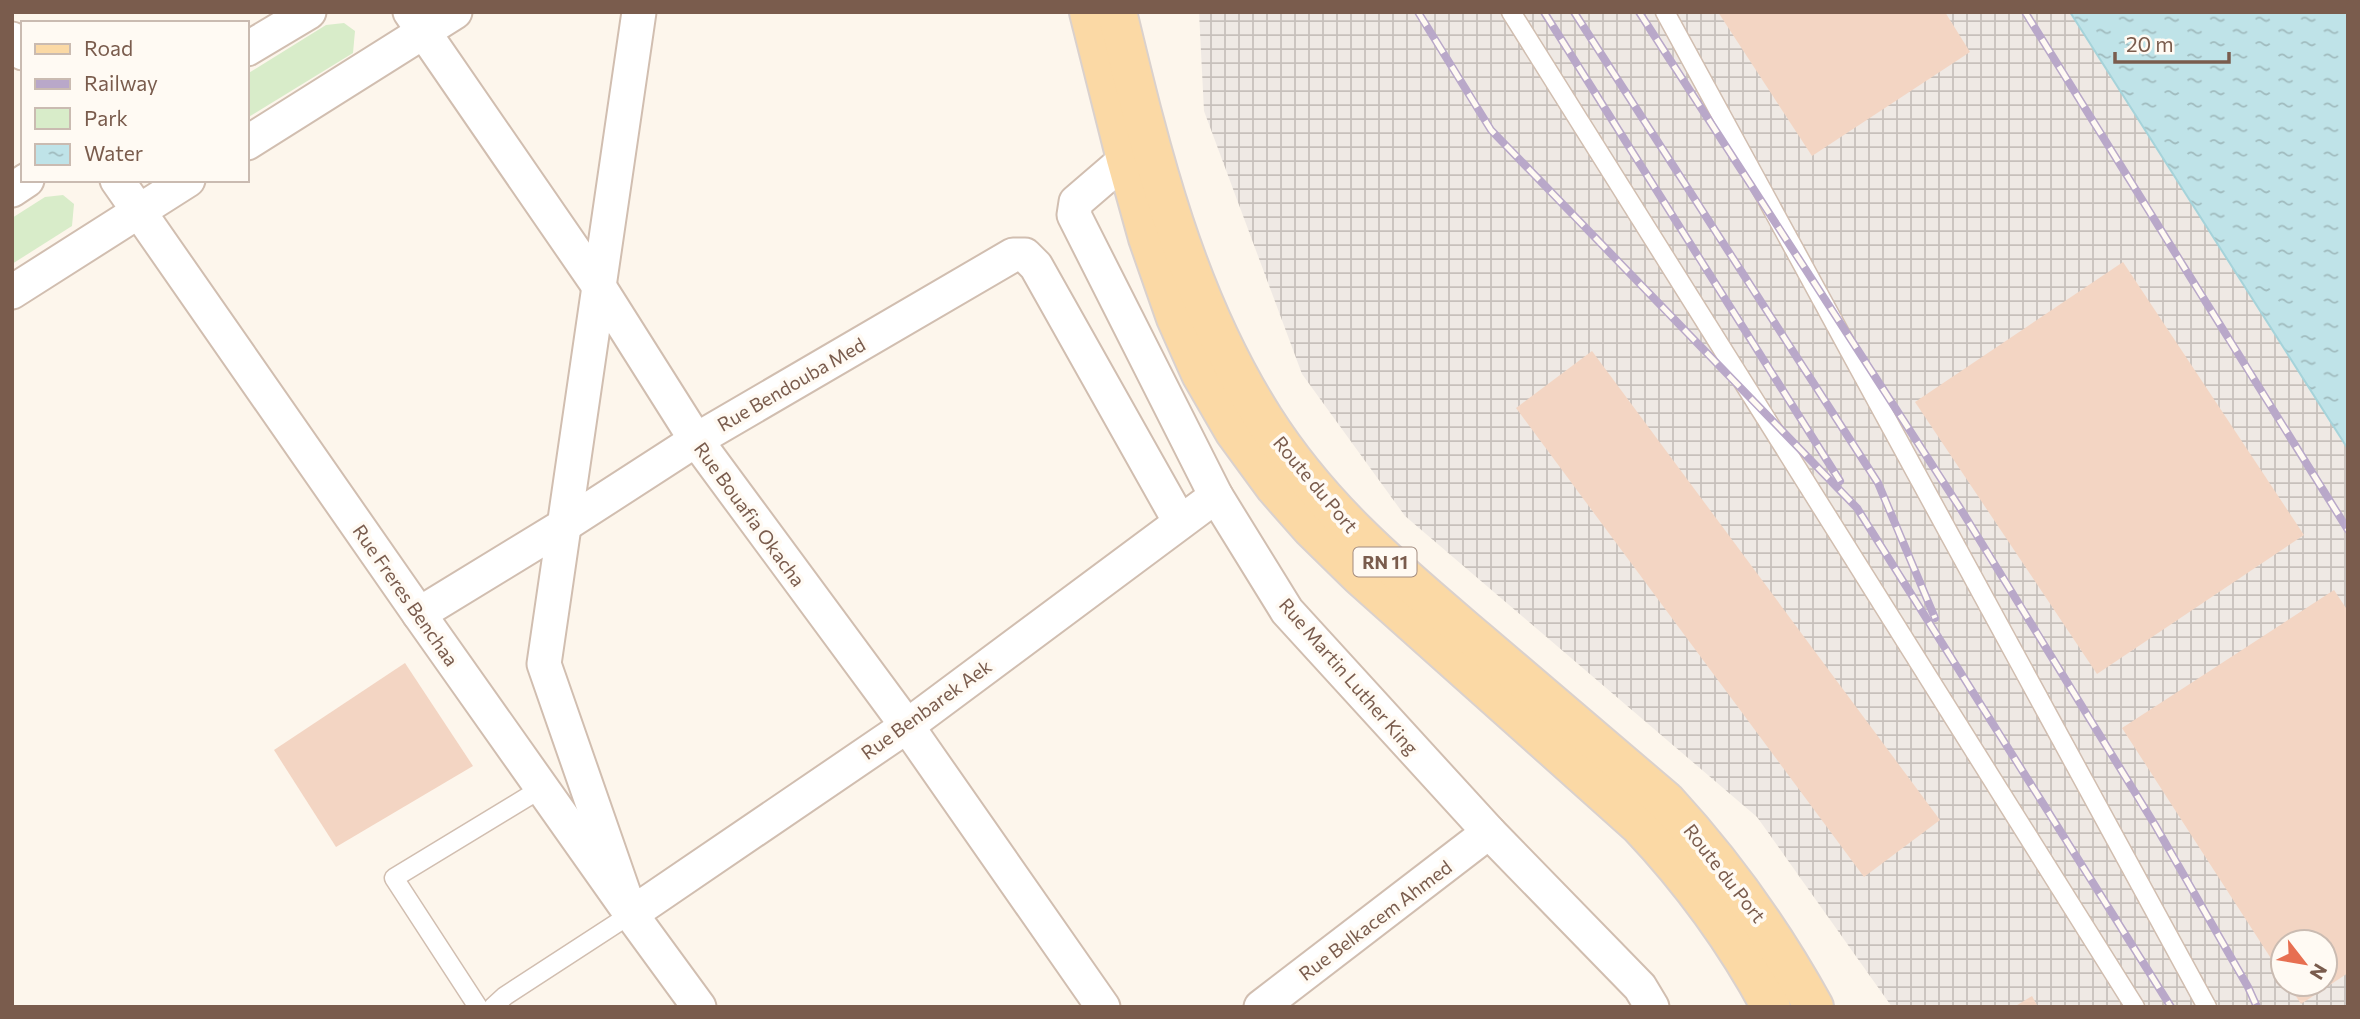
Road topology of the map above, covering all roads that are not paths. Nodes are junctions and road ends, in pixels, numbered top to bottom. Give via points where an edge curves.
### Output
1 (309, 12) edge
2 (455, 12) edge
3 (639, 12) edge
4 (1089, 12) edge
5 (1117, 12) edge
6 (1511, 12) edge
7 (1665, 12) edge
8 (416, 22) edge
9 (248, 48) edge
10 (248, 142) edge
11 (1126, 159) junction
12 (118, 182) edge
13 (185, 182) edge
14 (140, 211) junction
15 (600, 288) junction
16 (12, 292) edge
17 (696, 440) junction
18 (1216, 496) junction
19 (1180, 522) junction
20 (563, 526) junction
21 (419, 614) junction
22 (907, 726) junction
23 (542, 789) junction
24 (1489, 832) junction
25 (631, 915) junction
26 (478, 1007) edge
27 (493, 1007) edge
28 (699, 1007) edge
29 (1103, 1007) edge
30 (1261, 1007) edge
31 (1651, 1007) edge
32 (1771, 1007) edge
33 (1814, 1007) edge
34 (2135, 1007) edge
35 (2207, 1007) edge

1 - 9 street
2 - 8 street
3 - 15 street
4 - 11 main road, Route du Port / RN 11
5 - 33 main road, Route du Port / RN 11 via 1174,228 1204,306 1234,368 1294,463 1379,557 1666,801 1747,898
6 - 34 lane
7 - 35 lane
8 - 10 street
8 - 15 street, Rue Bouafia Okacha
11 - 18 street, Rue Martin Luther King via 1076,202 1074,215
11 - 32 main road, Route du Port / RN 11 via 1148,238 1201,374 1234,431 1275,487 1359,575 1639,825 1715,916
12 - 14 street, Rue Freres Benchaa
13 - 14 street
14 - 16 street
14 - 21 street, Rue Freres Benchaa
15 - 17 street, Rue Bouafia Okacha
15 - 20 street
17 - 19 street, Rue Bendouba Med via 1013,255 1025,256 1036,265
17 - 20 street, Rue Bendouba Med
17 - 22 street, Rue Bouafia Okacha
18 - 19 street, Rue Benbarek Aek
18 - 24 street, Rue Martin Luther King via 1287,611
19 - 22 street, Rue Benbarek Aek
20 - 21 street, Rue Bendouba Med
20 - 25 street via 544,664
21 - 23 street, Rue Freres Benchaa
22 - 25 street, Rue Benbarek Aek
22 - 29 street, Rue Bouafia Okacha
23 - 25 street, Rue Freres Benchaa
23 - 26 lane via 394,878
24 - 30 street, Rue Belkacem Ahmed
24 - 31 street, Rue Martin Luther King via 1640,987
25 - 27 lane
25 - 28 street, Rue Freres Benchaa

